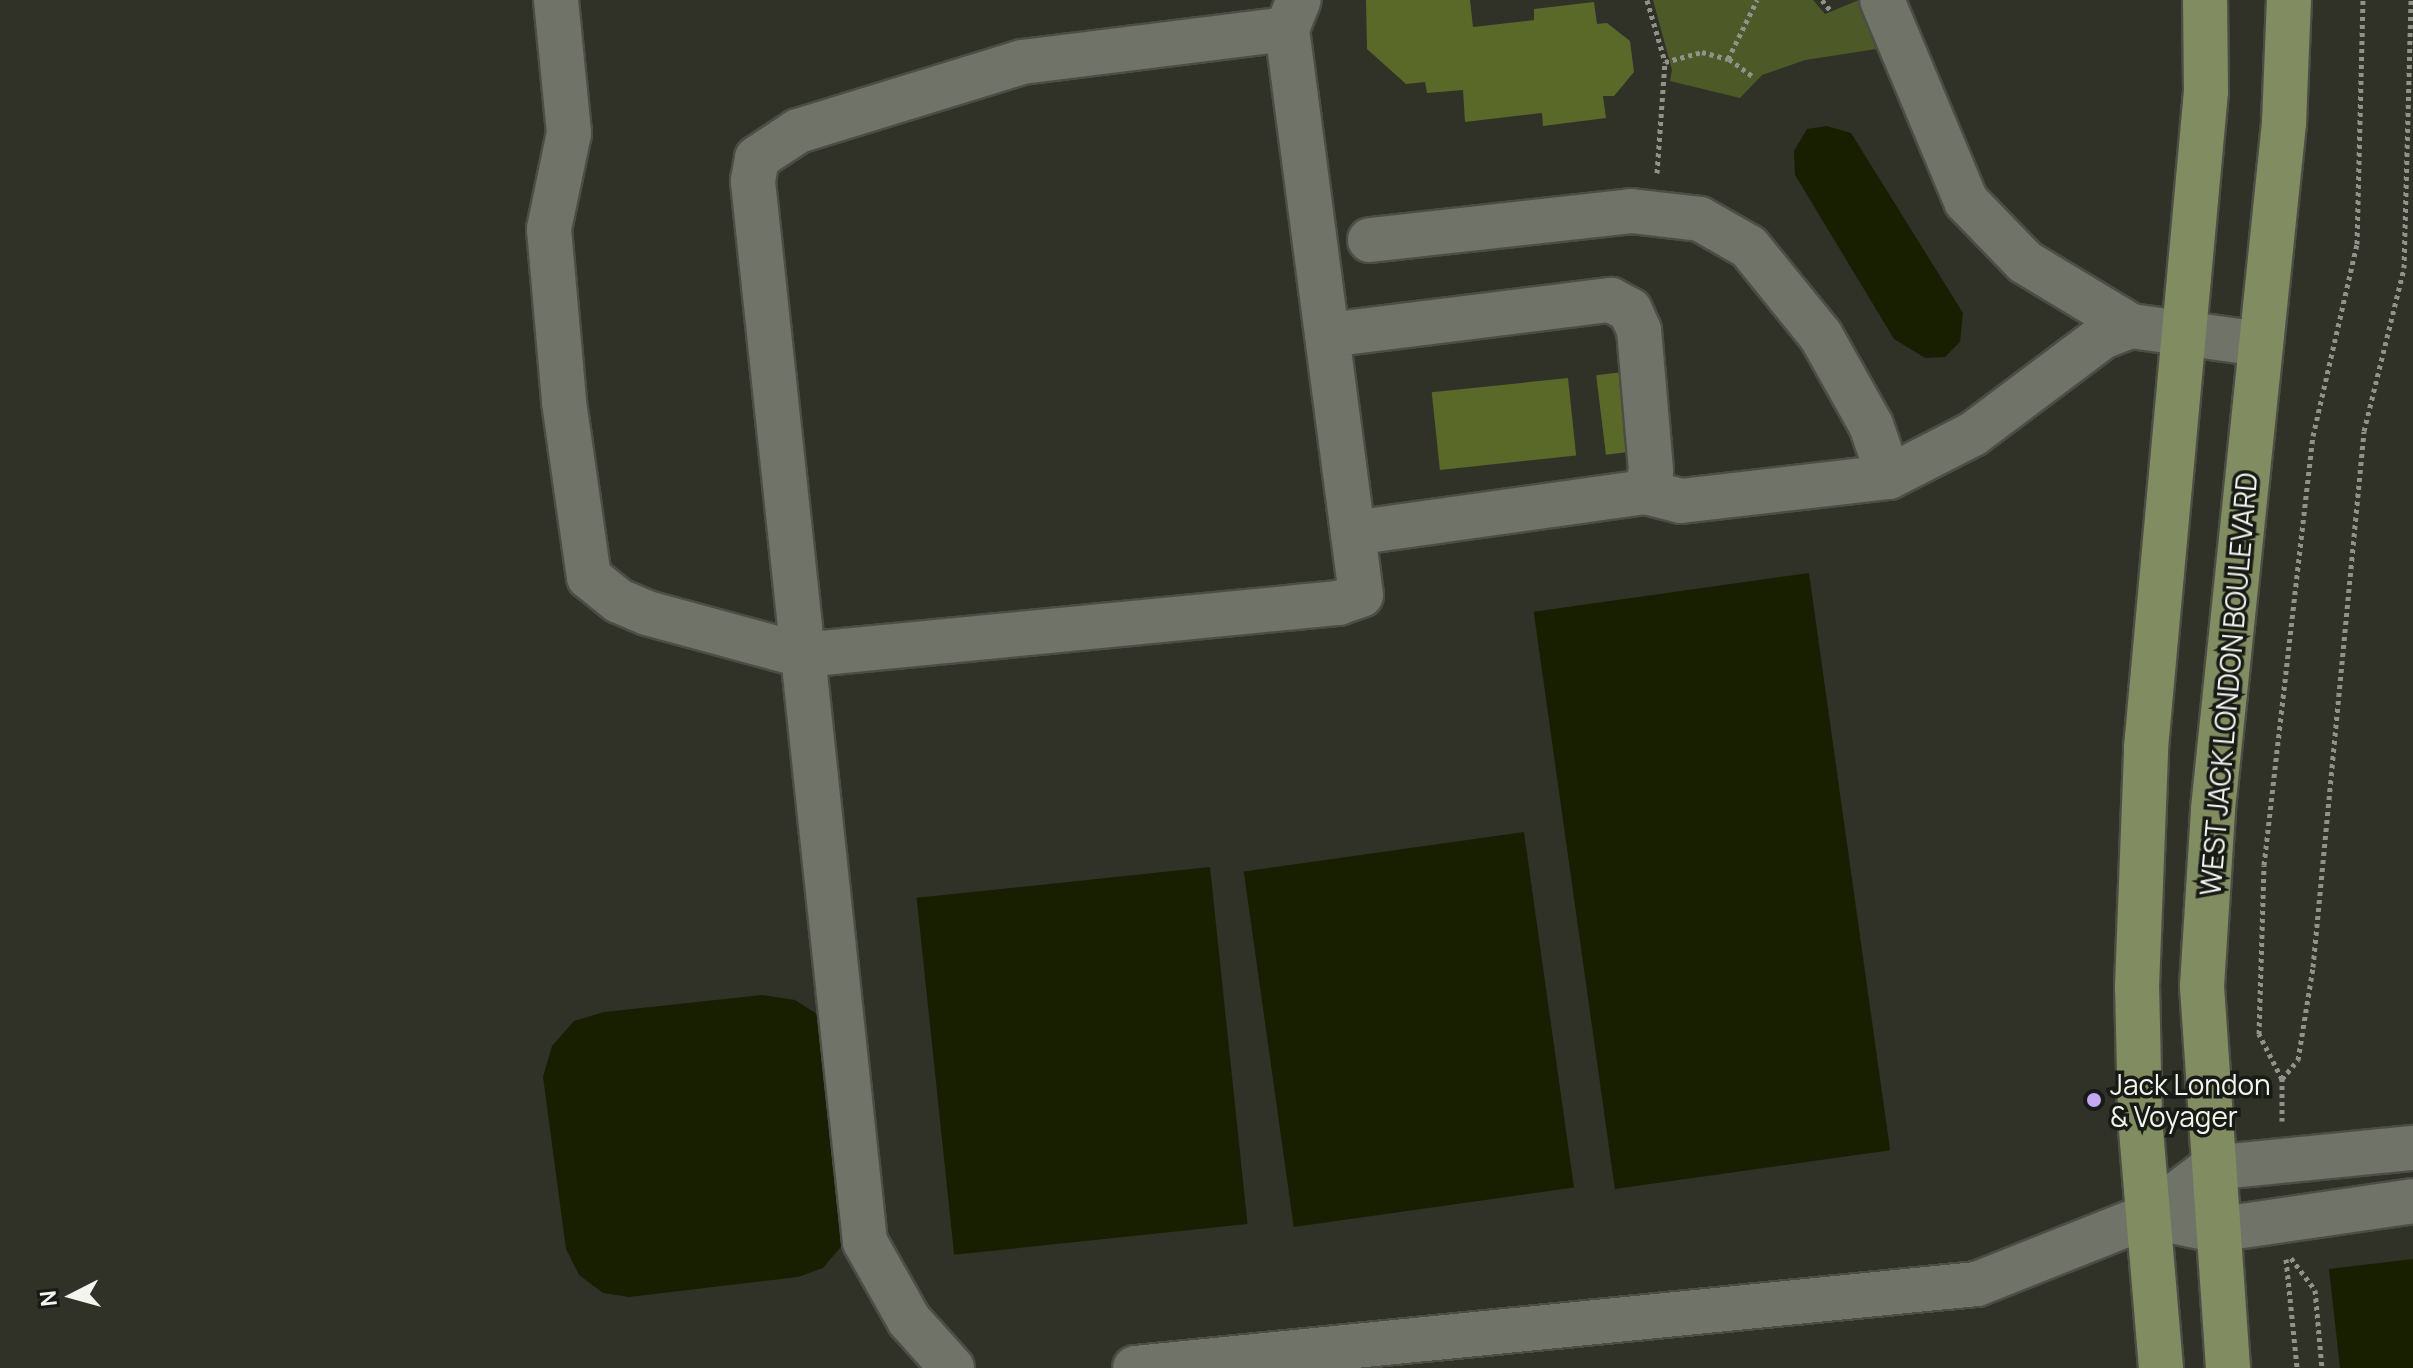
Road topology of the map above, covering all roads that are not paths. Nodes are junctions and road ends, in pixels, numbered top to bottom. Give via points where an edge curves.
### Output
1 (556, 0) edge
2 (1882, 0) edge
3 (2205, 0) edge
4 (2289, 0) edge
5 (1293, 14) edge
6 (1370, 240) dead end
7 (2131, 326) junction
8 (2184, 334) junction
9 (1328, 335) junction
10 (2261, 344) junction
11 (1889, 477) junction
12 (1645, 492) junction
13 (1353, 533) junction
14 (802, 655) junction
15 (2413, 1148) edge
16 (2211, 1168) junction
17 (2413, 1201) edge
18 (2148, 1216) junction
19 (2215, 1230) junction
20 (952, 1368) edge
21 (1135, 1368) edge
22 (2161, 1368) edge
23 (2228, 1368) edge

1 - 14 street via 569,133 549,229 564,402 589,577 619,601 647,613
2 - 7 street via 1966,201 2025,262
3 - 8 main road via 2206,91
4 - 10 main road, WEST JACK LONDON BOULEVARD via 2284,123
5 - 9 street
5 - 14 street via 1022,62 798,131 757,158 753,181
6 - 11 street via 1631,211 1700,219 1749,247 1821,336 1871,425
7 - 8 street
7 - 11 street via 2102,337 1973,434
8 - 10 street
8 - 18 main road via 2146,748 2137,987
9 - 12 street via 1611,300 1630,310 1639,330 1651,471
9 - 13 street
10 - 16 main road, WEST JACK LONDON BOULEVARD via 2203,971
11 - 12 street via 1681,501
12 - 13 street
13 - 14 street via 1361,595 1338,603
14 - 20 street via 865,1242 909,1320
15 - 16 street
16 - 18 street
16 - 19 main road, WEST JACK LONDON BOULEVARD
17 - 19 street
18 - 19 street
18 - 21 street via 1977,1284
18 - 22 main road
19 - 23 main road, WEST JACK LONDON BOULEVARD

